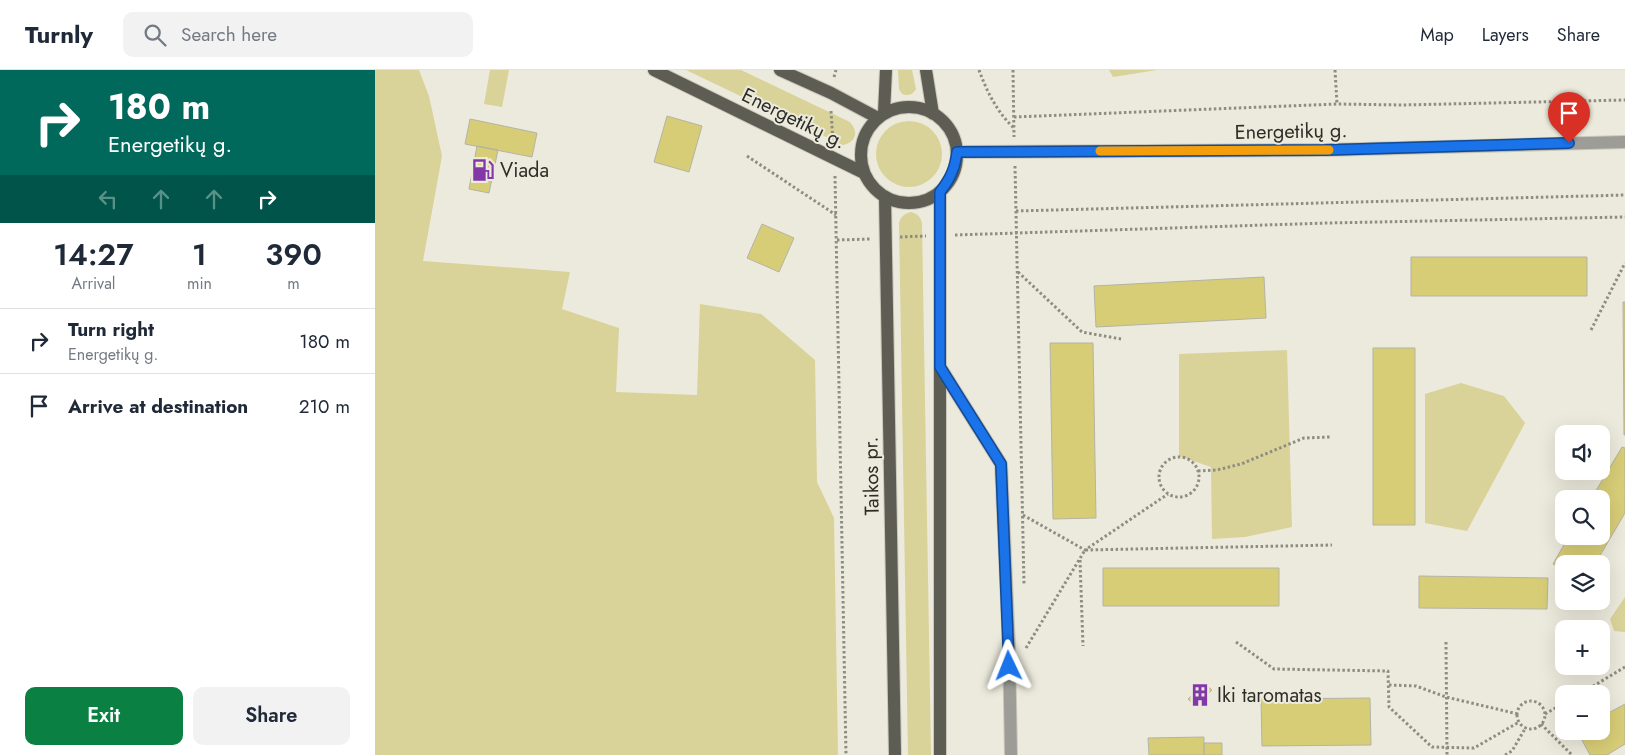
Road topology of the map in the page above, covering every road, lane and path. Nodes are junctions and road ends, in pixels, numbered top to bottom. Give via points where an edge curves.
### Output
1 (654, 70) edge
2 (780, 70) edge
3 (836, 70) edge
4 (886, 70) edge
5 (926, 70) edge
6 (979, 70) edge
7 (1335, 70) edge
8 (831, 93) junction
9 (1625, 100) edge
10 (1337, 104) junction
11 (933, 114) junction
12 (881, 116) junction
13 (1014, 117) dead end
14 (1014, 129) dead end
15 (1625, 142) edge
16 (957, 152) junction
17 (747, 156) dead end
18 (834, 159) junction
19 (864, 173) junction
20 (940, 192) junction
21 (1625, 195) edge
22 (885, 197) junction
23 (836, 215) junction
24 (1625, 217) edge
25 (1016, 234) junction
26 (1625, 263) edge
27 (1017, 272) junction
28 (1591, 330) dead end
29 (1121, 339) dead end
30 (940, 367) junction
31 (1330, 437) dead end
32 (1198, 471) junction
33 (1168, 494) junction
34 (1023, 515) junction
35 (1332, 544) dead end
36 (1085, 550) junction
37 (1080, 560) junction
38 (1024, 591) dead end
39 (1025, 638) dead end
40 (1237, 642) dead end
41 (1446, 642) dead end
42 (1083, 646) dead end
43 (1026, 648) junction
44 (1026, 658) dead end
45 (1625, 667) edge
46 (1389, 685) junction
47 (1595, 685) edge
48 (1447, 697) junction
49 (1555, 708) edge
50 (1517, 714) junction
51 (1545, 714) junction
52 (1519, 722) junction
53 (1541, 724) junction
54 (1526, 727) junction
55 (1447, 749) junction
56 (846, 755) edge
57 (895, 755) edge
58 (940, 755) edge
59 (1011, 755) edge
60 (1447, 755) edge
61 (1505, 755) edge
62 (1571, 755) edge

1 - 18 main road, Energetikų g.
2 - 8 main road, Energetikų g.
3 - 8 path
4 - 12 main road
5 - 11 main road
6 - 14 path via 987,93
7 - 10 path
8 - 12 main road, Energetikų g.
8 - 18 path
9 - 10 path
10 - 13 path
11 - 12 main road via 917,108 900,108
11 - 16 main road via 945,124
12 - 19 main road via 868,129 862,143
15 - 16 street, Energetikų g. via 1325,150
16 - 20 main road via 955,167
17 - 23 path
18 - 19 main road, Energetikų g.
18 - 23 path
19 - 22 main road
20 - 22 main road via 913,203
20 - 30 main road
21 - 25 path via 1016,212
22 - 57 main road, Taikos pr.
23 - 56 path
24 - 25 path
25 - 27 path
26 - 28 path
27 - 29 path via 1082,332
27 - 34 path
30 - 58 main road
30 - 59 street via 1001,464
31 - 32 path via 1304,438 1241,464
32 - 33 path via 1198,484 1190,494 1183,497
32 - 33 path via 1189,460 1169,460 1160,473
33 - 36 path
34 - 36 path
34 - 38 path
35 - 36 path
36 - 37 path
37 - 42 path
37 - 43 path
39 - 43 path
40 - 46 path via 1274,669 1388,671
41 - 48 path
43 - 44 path
45 - 47 path
46 - 48 path via 1416,686
46 - 55 path via 1389,707 1432,747
48 - 50 path
48 - 55 path
49 - 51 path
50 - 51 path via 1529,701 1538,702
50 - 52 path
51 - 53 path
52 - 54 path
52 - 55 path via 1474,748
53 - 54 path
53 - 62 path
54 - 61 path via 1512,752
55 - 60 path

